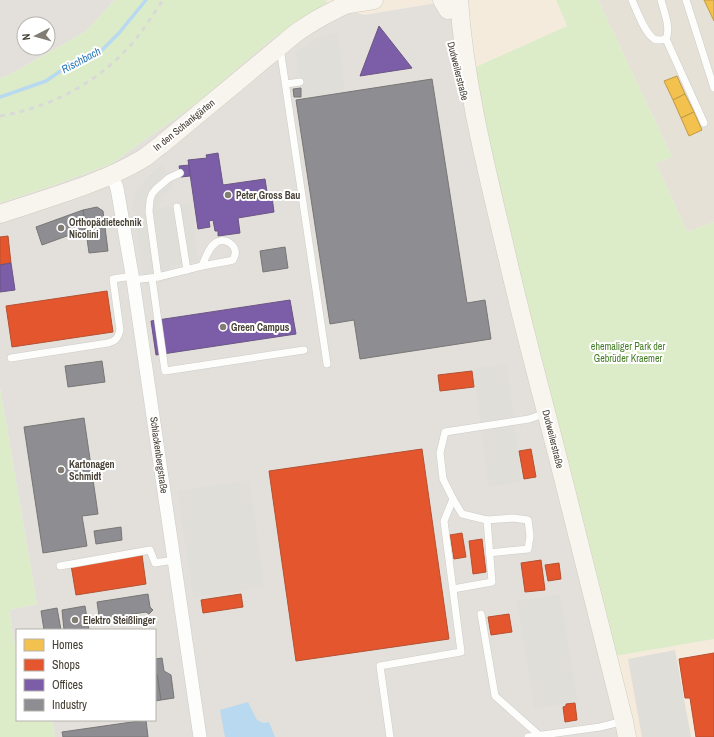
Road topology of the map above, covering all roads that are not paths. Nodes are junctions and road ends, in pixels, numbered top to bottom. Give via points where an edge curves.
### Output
1 (374, 0) edge
2 (632, 0) edge
3 (661, 0) edge
4 (686, 0) edge
5 (352, 2) edge
6 (450, 2) edge
7 (666, 39) junction
8 (280, 46) junction
9 (300, 82) dead end
10 (286, 84) junction
11 (714, 88) edge
12 (704, 123) dead end
13 (480, 140) junction
14 (180, 172) dead end
15 (112, 175) junction
16 (177, 207) dead end
17 (0, 214) edge
18 (202, 266) junction
19 (187, 270) junction
20 (155, 277) junction
21 (132, 278) junction
22 (304, 350) dead end
23 (11, 358) dead end
24 (327, 364) dead end
25 (546, 413) junction
26 (453, 499) junction
27 (487, 520) junction
28 (489, 553) junction
29 (174, 560) junction
30 (60, 566) dead end
31 (453, 589) junction
32 (481, 614) dead end
33 (626, 729) edge
34 (539, 736) edge
35 (200, 737) edge
36 (390, 737) edge
37 (528, 737) edge

1 - 5 main road, In den Schankgärten
2 - 7 lane via 650,36 660,41
3 - 7 lane via 667,25
4 - 11 lane
5 - 8 main road, In den Schankgärten via 310,23
6 - 13 main road, Dudweilerstraße via 464,78 470,90
6 - 13 main road, Dudweilerstraße via 449,32 457,75
7 - 12 lane
8 - 10 lane
8 - 15 main road, In den Schankgärten via 161,145 144,158
9 - 10 lane
10 - 24 lane
13 - 25 main road, Dudweilerstraße via 518,306
14 - 20 lane via 156,189 150,200
15 - 17 main road, In den Schankgärten
15 - 21 street, Schlackenbergstraße via 117,188
16 - 19 lane
18 - 18 lane via 210,249 217,242 227,242 235,249 233,260
18 - 19 lane
19 - 20 lane
20 - 21 lane
20 - 22 lane via 165,371
21 - 23 lane via 113,279 120,330 114,341
21 - 29 street, Schlackenbergstraße
25 - 26 lane via 528,419 445,432 440,453 443,479
25 - 33 main road, Dudweilerstraße
26 - 27 lane via 462,514
26 - 31 lane via 444,521
27 - 28 lane
27 - 28 lane via 528,520 530,536 528,549
28 - 31 lane via 492,582
29 - 30 lane via 155,563 150,550
29 - 35 street, Schlackenbergstraße
31 - 36 lane via 462,652 380,666
32 - 34 lane via 495,696
33 - 34 lane via 600,727
34 - 37 lane

